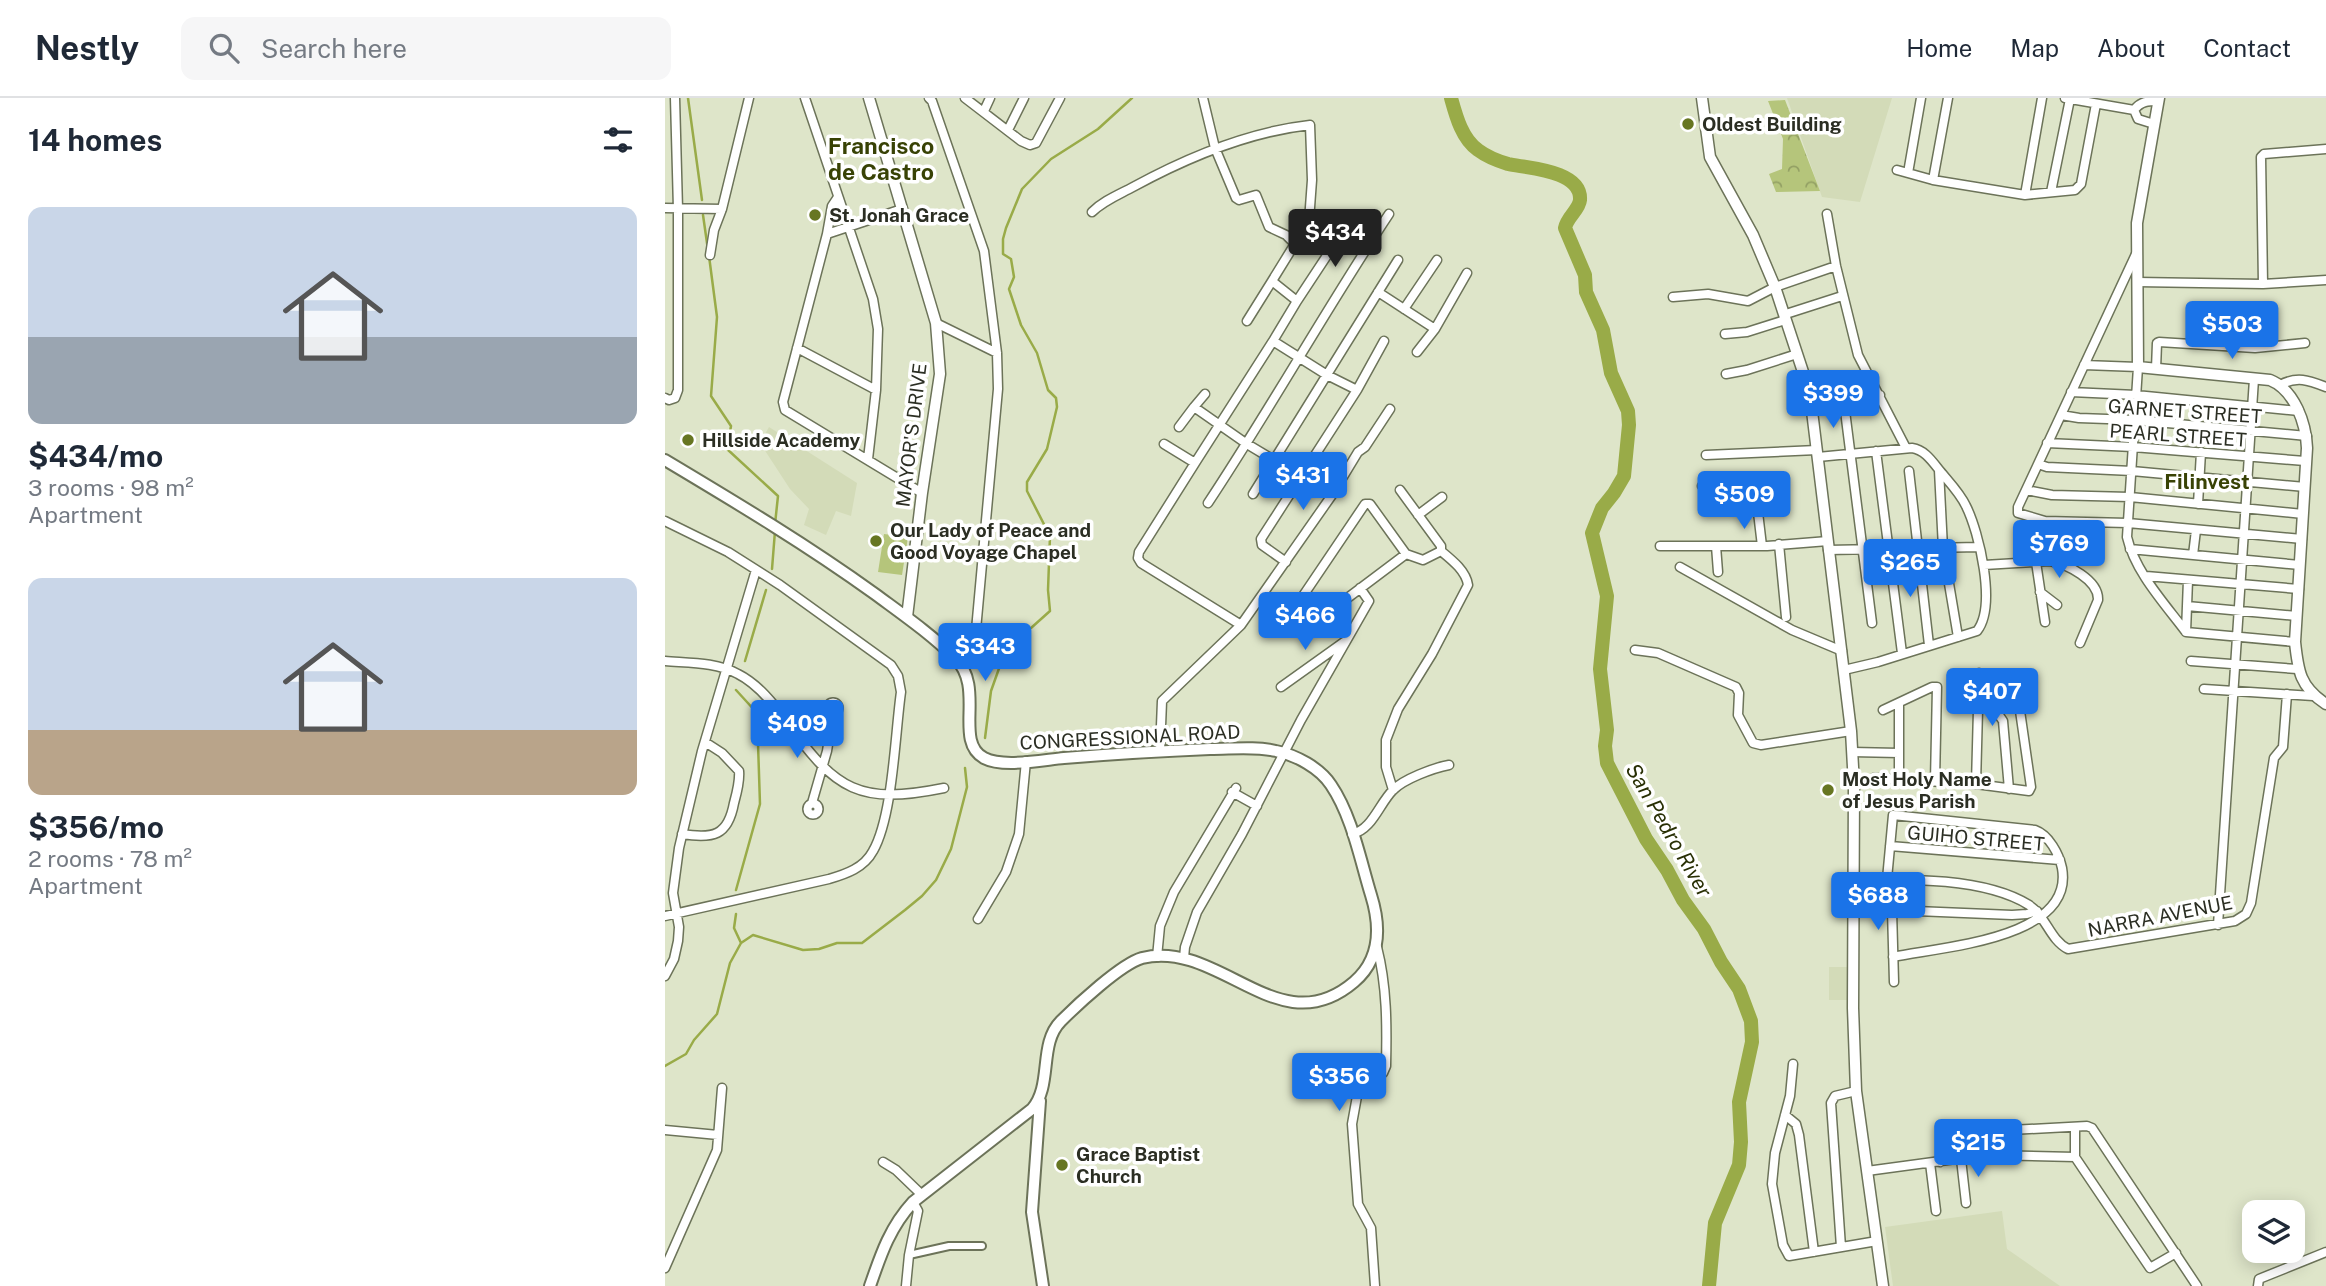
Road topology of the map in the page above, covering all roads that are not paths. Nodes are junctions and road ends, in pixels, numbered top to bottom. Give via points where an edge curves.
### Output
1 (675, 98) edge
2 (749, 98) edge
3 (804, 98) edge
4 (869, 98) edge
5 (929, 98) edge
6 (965, 98) edge
7 (990, 98) edge
8 (1024, 98) edge
9 (1060, 98) edge
10 (1203, 98) edge
11 (1702, 98) edge
12 (1921, 98) edge
13 (1948, 98) edge
14 (2042, 98) edge
15 (2068, 99) edge
16 (2159, 100) edge
17 (2096, 104) junction
18 (2134, 110) junction
19 (984, 111) junction
20 (2154, 124) junction
21 (1008, 130) junction
22 (1215, 148) junction
23 (2326, 149) edge
24 (1897, 170) dead end
25 (1908, 173) junction
26 (1933, 180) junction
27 (2051, 192) junction
28 (2025, 195) junction
29 (838, 197) junction
30 (665, 208) edge
31 (678, 209) junction
32 (722, 209) junction
33 (902, 209) junction
34 (1091, 212) dead end
35 (1389, 214) dead end
36 (1827, 214) dead end
37 (1349, 222) dead end
38 (848, 225) junction
39 (827, 234) junction
40 (1295, 244) junction
41 (2137, 251) junction
42 (710, 255) dead end
43 (1398, 260) dead end
44 (1437, 260) dead end
45 (1836, 267) junction
46 (1467, 273) dead end
47 (2326, 280) edge
48 (1272, 281) junction
49 (2137, 282) junction
50 (2263, 284) junction
51 (1775, 287) junction
52 (1378, 292) junction
53 (1842, 296) junction
54 (1673, 297) dead end
55 (1297, 301) junction
56 (1404, 309) junction
57 (1787, 317) junction
58 (1247, 321) dead end
59 (936, 323) junction
60 (1435, 328) junction
61 (1725, 334) dead end
62 (1273, 341) junction
63 (1384, 341) dead end
64 (2305, 343) dead end
65 (797, 348) junction
66 (1417, 352) dead end
67 (997, 353) junction
68 (1797, 354) junction
69 (1300, 358) junction
70 (2084, 365) junction
71 (2138, 367) junction
72 (2156, 369) junction
73 (1726, 374) dead end
74 (1327, 375) junction
75 (2254, 379) junction
76 (2280, 385) junction
77 (2326, 387) edge
78 (876, 390) junction
79 (1357, 390) junction
80 (2071, 392) junction
81 (1205, 394) dead end
82 (1880, 395) junction
83 (2137, 395) junction
84 (665, 398) edge
85 (1844, 403) junction
86 (1194, 407) junction
87 (2252, 407) junction
88 (1818, 408) dead end
89 (1390, 409) dead end
90 (2299, 411) junction
91 (2061, 415) junction
92 (2135, 420) junction
93 (1219, 424) junction
94 (1179, 427) dead end
95 (2250, 431) junction
96 (2307, 436) junction
97 (2047, 443) junction
98 (1164, 444) dead end
99 (1247, 444) junction
100 (2133, 447) junction
101 (1906, 448) junction
102 (1876, 451) junction
103 (2201, 453) junction
104 (1818, 454) junction
105 (1851, 454) junction
106 (1706, 455) dead end
107 (2248, 456) junction
108 (868, 459) junction
109 (1275, 459) junction
110 (665, 460) edge
111 (2305, 461) junction
112 (1195, 463) junction
113 (2038, 464) junction
114 (1938, 469) junction
115 (1909, 471) dead end
116 (2132, 471) junction
117 (1301, 476) junction
118 (2199, 478) junction
119 (2247, 482) junction
120 (1702, 486) dead end
121 (2305, 487) junction
122 (1400, 490) dead end
123 (2026, 490) junction
124 (922, 493) junction
125 (1253, 494) dead end
126 (1332, 495) junction
127 (1442, 497) dead end
128 (2130, 497) junction
129 (1208, 503) dead end
130 (2198, 504) junction
131 (2245, 508) junction
132 (2303, 514) junction
133 (1418, 515) junction
134 (665, 521) edge
135 (2129, 523) junction
136 (2196, 530) junction
137 (2243, 534) junction
138 (2302, 539) junction
139 (1779, 544) junction
140 (1828, 545) junction
141 (1660, 546) dead end
142 (1716, 546) junction
143 (1762, 546) junction
144 (1979, 547) junction
145 (1917, 548) junction
146 (1943, 548) junction
147 (1861, 549) junction
148 (1888, 549) junction
149 (2130, 549) junction
150 (1441, 551) junction
151 (1406, 554) junction
152 (2193, 555) junction
153 (2242, 559) junction
154 (1286, 562) junction
155 (2036, 562) junction
156 (1984, 565) junction
157 (2300, 565) junction
158 (1680, 567) dead end
159 (756, 570) junction
160 (1718, 572) dead end
161 (2146, 576) junction
162 (2188, 580) junction
163 (2241, 584) junction
164 (1360, 588) junction
165 (2298, 589) junction
166 (2040, 592) junction
167 (1259, 602) junction
168 (2057, 605) dead end
169 (2187, 606) junction
170 (2239, 610) junction
171 (2297, 616) junction
172 (907, 617) junction
173 (1786, 617) dead end
174 (2045, 622) dead end
175 (1872, 623) dead end
176 (1284, 624) junction
177 (1241, 625) junction
178 (2186, 632) junction
179 (2237, 637) junction
180 (1958, 638) junction
181 (1346, 640) junction
182 (2295, 642) junction
183 (2080, 643) dead end
184 (1929, 645) junction
185 (1635, 650) dead end
186 (1842, 651) junction
187 (1902, 653) junction
188 (665, 661) edge
189 (2191, 661) dead end
190 (2235, 664) junction
191 (725, 668) junction
192 (964, 668) junction
193 (2297, 669) junction
194 (1844, 670) junction
195 (1979, 673) dead end
196 (1281, 687) dead end
197 (1979, 687) junction
198 (2204, 689) dead end
199 (2017, 690) dead end
200 (2234, 691) junction
201 (2287, 694) junction
202 (2313, 696) junction
203 (1899, 703) junction
204 (2326, 704) edge
205 (1883, 710) dead end
206 (833, 713) dead end
207 (1851, 731) junction
208 (705, 741) junction
209 (1160, 751) junction
210 (1852, 752) junction
211 (1284, 753) junction
212 (1899, 753) junction
213 (1026, 761) junction
214 (1449, 765) dead end
215 (822, 767) junction
216 (1874, 778) dead end
217 (1899, 779) junction
218 (1935, 781) junction
219 (1976, 784) junction
220 (944, 788) dead end
221 (2009, 789) junction
222 (1393, 790) junction
223 (889, 795) junction
224 (813, 803) dead end
225 (1257, 806) junction
226 (682, 834) junction
227 (1352, 834) junction
228 (1890, 846) junction
229 (2060, 860) junction
230 (1887, 879) junction
231 (1854, 880) junction
232 (1892, 910) junction
233 (2039, 913) junction
234 (676, 915) junction
235 (665, 916) edge
236 (978, 919) dead end
237 (2218, 925) junction
238 (1377, 947) junction
239 (1157, 957) junction
240 (1893, 957) junction
241 (1184, 958) junction
242 (665, 976) edge
243 (1894, 982) dead end
244 (1793, 1064) dead end
245 (722, 1088) dead end
246 (1856, 1091) junction
247 (1040, 1098) junction
248 (1785, 1115) junction
249 (1022, 1117) junction
250 (2075, 1127) junction
251 (1038, 1129) junction
252 (665, 1130) edge
253 (718, 1135) junction
254 (2075, 1157) junction
255 (1961, 1159) junction
256 (883, 1162) dead end
257 (1940, 1162) junction
258 (1930, 1163) junction
259 (1867, 1171) junction
260 (917, 1198) junction
261 (1966, 1203) dead end
262 (1936, 1211) dead end
263 (1877, 1241) junction
264 (982, 1246) dead end
265 (1841, 1247) junction
266 (1814, 1252) junction
267 (2326, 1252) edge
268 (2176, 1253) junction
269 (909, 1255) junction
270 (665, 1268) edge
271 (870, 1286) edge
272 (907, 1286) edge
273 (1044, 1286) edge
274 (1375, 1286) edge
275 (1883, 1286) edge
276 (2197, 1286) edge
277 (2258, 1286) edge

1 - 31 street
2 - 32 street
3 - 29 street
4 - 33 street, MAYOR'S DRIVE
5 - 67 street via 984,251
6 - 19 street
7 - 19 street
8 - 21 street
9 - 21 street via 1036,143 1021,141
10 - 22 street
11 - 51 street via 1710,157 1753,235
12 - 25 street
13 - 26 street
14 - 28 street
15 - 17 street
15 - 27 street
16 - 18 street via 2146,101
16 - 20 street
17 - 18 street
17 - 27 street via 2081,184 2075,190
18 - 20 street via 2138,119
19 - 21 street
20 - 41 street via 2141,191
22 - 34 street via 1163,170
22 - 40 street via 1236,198 1256,195 1269,227
22 - 40 street via 1279,128 1310,125 1309,221
23 - 50 street via 2261,157
24 - 25 street
25 - 26 street
26 - 28 street
27 - 28 street
29 - 38 street
29 - 39 street
30 - 31 street
31 - 32 street
31 - 84 street via 678,390 674,398
32 - 42 street
33 - 38 street
33 - 59 street, MAYOR'S DRIVE
35 - 69 street
36 - 45 street
37 - 55 street
38 - 39 street
38 - 78 street via 873,299
39 - 65 street
40 - 48 street
41 - 49 street
41 - 70 street
43 - 52 street
44 - 56 street
45 - 51 street
45 - 53 street
46 - 60 street
47 - 50 street
48 - 55 street
48 - 58 street
49 - 50 street
49 - 71 street
51 - 54 street via 1748,301 1707,294
51 - 57 street
52 - 56 street
52 - 74 street
53 - 57 street
53 - 82 street via 1858,355
55 - 62 street
56 - 60 street
57 - 61 street via 1747,332
57 - 68 street
59 - 67 street
59 - 124 street, MAYOR'S DRIVE via 940,374
60 - 66 street
62 - 69 street
62 - 93 street
63 - 79 street
64 - 72 street via 2255,348 2159,342
65 - 78 street
65 - 108 street via 785,410
67 - 192 street via 974,653
68 - 73 street
68 - 104 street
69 - 74 street
69 - 99 street
70 - 71 street
70 - 80 street
71 - 72 street
71 - 83 street
72 - 75 street
74 - 79 street
74 - 109 street
75 - 76 street
75 - 87 street
76 - 77 street via 2307,379
76 - 90 street
78 - 108 street
79 - 117 street
80 - 83 street
80 - 91 street
81 - 86 street
82 - 85 street
82 - 101 street
83 - 87 street
83 - 92 street
85 - 88 street
85 - 105 street
86 - 93 street
86 - 94 street
87 - 90 street
87 - 95 street
89 - 126 street
90 - 96 street
91 - 92 street, GARNET STREET
91 - 97 street
92 - 95 street, GARNET STREET
92 - 100 street
93 - 99 street
93 - 112 street
95 - 96 street, GARNET STREET
95 - 107 street
96 - 111 street
97 - 100 street, PEARL STREET
97 - 113 street
98 - 112 street
99 - 109 street
99 - 129 street
100 - 103 street, PEARL STREET
100 - 116 street
101 - 102 street
101 - 114 street via 1920,450
102 - 105 street
102 - 148 street
103 - 107 street, PEARL STREET
103 - 118 street
104 - 105 street
104 - 106 street
104 - 140 street
105 - 147 street
107 - 111 street, PEARL STREET
107 - 119 street
108 - 124 street
109 - 117 street
109 - 125 street
110 - 172 main road via 790,534
111 - 121 street
112 - 177 street via 1139,558
113 - 116 street
113 - 123 street
114 - 144 street via 1965,503
114 - 146 street
115 - 145 street
116 - 118 street
116 - 128 street
117 - 126 street
117 - 154 street via 1261,539 1262,545
118 - 119 street
118 - 130 street
119 - 121 street
119 - 131 street
120 - 143 street via 1755,487
121 - 132 street
122 - 133 street
123 - 128 street
123 - 135 street via 2018,513 2045,521
124 - 172 street, MAYOR'S DRIVE
126 - 154 street
127 - 133 street
128 - 130 street
128 - 135 street
130 - 131 street
131 - 132 street
131 - 137 street
132 - 138 street
133 - 150 street
134 - 159 street
135 - 136 street
135 - 149 street
136 - 137 street
136 - 152 street
137 - 138 street
137 - 153 street
138 - 157 street
139 - 140 street
139 - 143 street
139 - 173 street
140 - 147 street
140 - 186 street
141 - 142 street
142 - 143 street
142 - 160 street
144 - 146 street
144 - 156 street
145 - 146 street
145 - 148 street
145 - 184 street
146 - 180 street
147 - 148 street
147 - 175 street
148 - 187 street
149 - 152 street
149 - 161 street
150 - 151 street via 1423,560
150 - 222 street via 1461,569 1468,585 1398,709 1386,740 1386,767
151 - 164 street
151 - 176 street via 1370,504 1365,504
152 - 153 street
153 - 157 street
153 - 163 street
154 - 167 street
155 - 156 street
155 - 166 street
155 - 183 street via 2059,563 2096,587 2098,600
156 - 180 street via 1982,624 1973,634
157 - 165 street
158 - 186 street via 1792,630
159 - 191 street
159 - 223 street via 891,665 898,676 901,692
161 - 162 street
161 - 178 street
162 - 163 street
162 - 169 street
163 - 165 street
163 - 170 street
164 - 176 street via 1301,633
164 - 181 street via 1370,600
165 - 171 street
166 - 168 street
166 - 174 street
167 - 176 street
167 - 177 street
169 - 170 street
169 - 178 street
170 - 171 street
170 - 179 street
171 - 182 street
172 - 192 main road
177 - 209 street via 1162,701
178 - 179 street
179 - 182 street
179 - 190 street
180 - 184 street
181 - 196 street
181 - 211 street
182 - 193 street
184 - 187 street
185 - 207 street via 1658,653 1736,687 1738,715 1753,743 1761,746
186 - 194 street
187 - 194 street
188 - 191 street
189 - 190 street
190 - 193 street
190 - 200 street
191 - 208 street
191 - 215 street via 741,675 773,703
192 - 213 main road, CONGRESSIONAL ROAD via 971,691 969,733 974,748 994,761
193 - 202 street
194 - 207 street
195 - 197 street
197 - 219 street
197 - 221 street via 2003,721
198 - 200 street
199 - 221 street via 2031,787 2027,792
200 - 201 street
200 - 237 street
201 - 202 street
201 - 237 street, NARRA AVENUE via 2283,747 2274,758 2251,903 2246,914
202 - 204 street
203 - 205 street
203 - 212 street
203 - 218 street via 1937,687
206 - 215 street
207 - 210 street
208 - 226 street
208 - 226 street via 739,771 731,819 715,834
209 - 211 main road, CONGRESSIONAL ROAD via 1258,748
209 - 213 main road, CONGRESSIONAL ROAD
210 - 212 street
210 - 231 street
211 - 225 street
211 - 227 main road, CONGRESSIONAL ROAD via 1325,778 1341,803
212 - 217 street
213 - 236 street via 1019,834 998,888
214 - 222 street via 1433,768
215 - 223 street via 863,792
215 - 224 street
216 - 217 street
217 - 218 street
218 - 219 street
219 - 221 street
220 - 223 street
222 - 227 street via 1359,833
223 - 234 street via 873,852 851,873
225 - 239 street via 1234,790 1174,892 1160,926
225 - 241 street via 1197,912
226 - 234 street via 673,893
227 - 238 main road, CONGRESSIONAL ROAD via 1376,911
228 - 229 street, GUIHO STREET
228 - 229 street via 1893,815 2035,830 2043,833
228 - 230 street
229 - 233 street via 2063,878 2058,896
230 - 231 street, NARRA AVENUE
230 - 232 street
230 - 233 street, NARRA AVENUE via 1933,880 1999,892
231 - 246 street
232 - 233 street
232 - 240 street
233 - 237 street, NARRA AVENUE via 2060,943 2073,949
233 - 240 street via 2030,925 2010,934
234 - 235 street
234 - 242 street via 678,941
238 - 241 main road via 1369,966 1355,981 1317,1003 1298,1004 1262,994
238 - 274 street via 1387,1015 1385,1066 1383,1073 1359,1085 1352,1124 1358,1204 1371,1228
239 - 241 main road
239 - 247 main road via 1129,965 1058,1024 1050,1041
240 - 243 street
244 - 248 street
245 - 253 street
246 - 259 street
246 - 265 street via 1835,1096 1831,1103
247 - 249 main road
247 - 251 main road
248 - 266 street via 1796,1124 1799,1135
248 - 266 street via 1772,1184 1783,1245 1789,1256
249 - 251 main road
249 - 260 main road
250 - 254 street
250 - 257 street via 1954,1133
250 - 268 street via 2092,1128
251 - 273 main road via 1032,1212
252 - 253 street
253 - 270 street via 713,1162
254 - 255 street
254 - 268 street via 2150,1268
255 - 257 street
255 - 261 street
256 - 260 street via 896,1170
257 - 258 street
258 - 259 street
258 - 262 street
259 - 263 street
260 - 269 street
260 - 271 main road via 887,1238
263 - 265 street
263 - 275 street
264 - 269 street via 949,1246
265 - 266 street
267 - 277 street via 2259,1279
268 - 276 street
269 - 272 street

